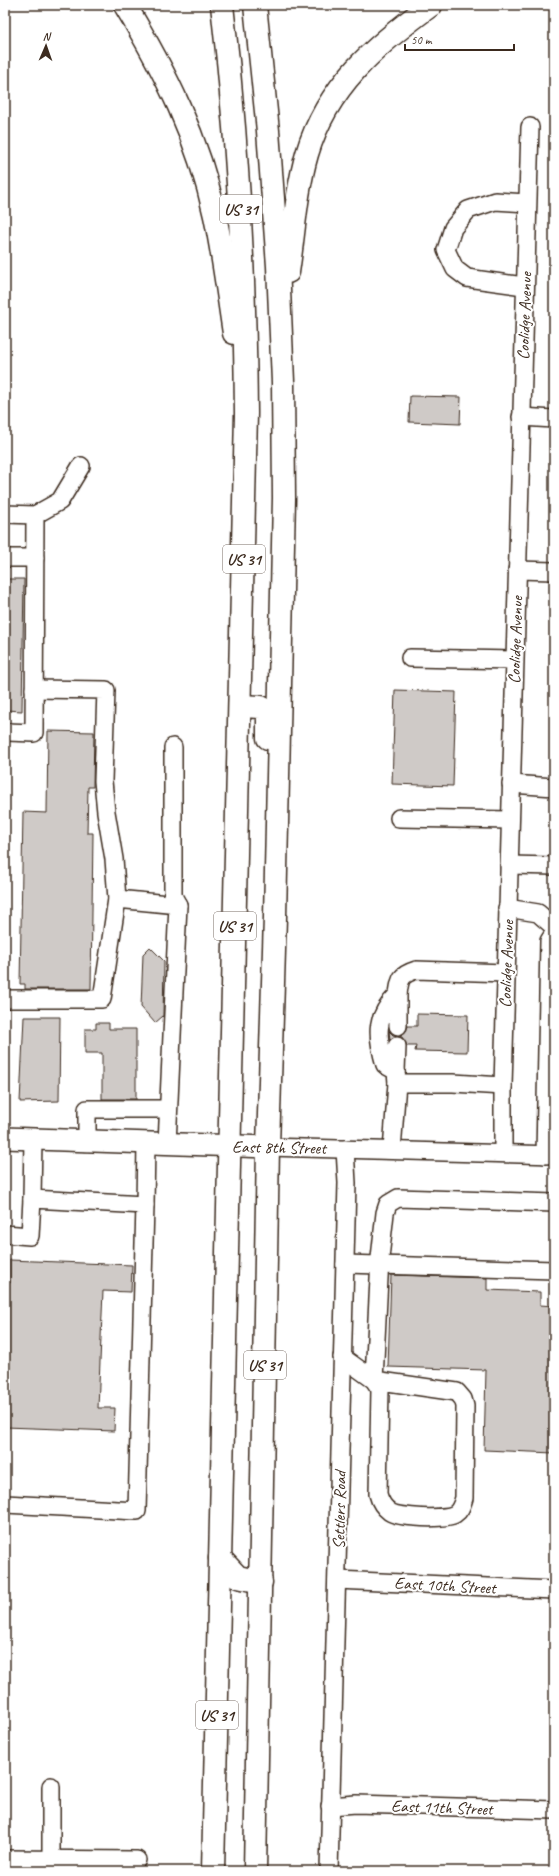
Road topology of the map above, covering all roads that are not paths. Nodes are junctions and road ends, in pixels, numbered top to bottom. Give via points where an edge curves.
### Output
1 (124, 5) edge
2 (222, 5) edge
3 (256, 5) edge
4 (431, 5) edge
5 (530, 127) dead end
6 (527, 203) junction
7 (524, 286) junction
8 (281, 328) junction
9 (246, 413) junction
10 (521, 417) junction
11 (554, 419) edge
12 (81, 466) dead end
13 (5, 514) edge
14 (35, 515) junction
15 (5, 558) edge
16 (35, 558) junction
17 (517, 570) junction
18 (554, 572) edge
19 (410, 658) dead end
20 (514, 660) junction
21 (34, 689) junction
22 (240, 706) junction
23 (7, 732) dead end
24 (173, 747) dead end
25 (511, 784) junction
26 (554, 787) edge
27 (399, 818) dead end
28 (510, 820) junction
29 (508, 865) junction
30 (554, 866) edge
31 (117, 899) junction
32 (178, 905) junction
33 (507, 908) junction
34 (275, 917) junction
35 (554, 927) edge
36 (554, 933) edge
37 (506, 973) junction
38 (398, 994) junction
39 (5, 999) edge
40 (398, 1026) dead end
41 (397, 1046) dead end
42 (397, 1077) junction
43 (503, 1086) junction
44 (168, 1109) junction
45 (5, 1138) edge
46 (33, 1139) junction
47 (87, 1141) junction
48 (146, 1143) junction
49 (167, 1144) junction
50 (229, 1146) junction
51 (268, 1147) junction
52 (345, 1149) junction
53 (392, 1150) junction
54 (503, 1153) junction
55 (549, 1155) edge
56 (32, 1199) junction
57 (554, 1203) edge
58 (145, 1205) junction
59 (5, 1234) edge
60 (345, 1264) junction
61 (380, 1265) junction
62 (554, 1270) edge
63 (342, 1357) junction
64 (374, 1380) junction
65 (5, 1504) edge
66 (220, 1558) junction
67 (337, 1580) junction
68 (261, 1582) junction
69 (554, 1590) edge
70 (51, 1786) dead end
71 (330, 1806) junction
72 (554, 1810) edge
73 (5, 1859) edge
74 (51, 1860) junction
75 (137, 1860) dead end
76 (213, 1871) edge
77 (255, 1871) edge
78 (329, 1871) edge

1 - 9 highway via 174,92 202,164 215,217
2 - 9 highway, US 31 via 241,213
3 - 8 highway, US 31 via 273,182
4 - 8 highway via 380,44 359,65 336,93 316,130 302,176
5 - 6 street, Coolidge Avenue
6 - 7 street, Coolidge Avenue
6 - 7 street via 496,201 468,210 453,228 446,250 455,269 467,278
7 - 10 street, Coolidge Avenue
8 - 34 highway, US 31 via 284,498
9 - 22 highway, US 31
10 - 11 street
10 - 17 street, Coolidge Avenue
12 - 14 street via 60,501
13 - 14 street
14 - 16 street
15 - 16 street
16 - 21 street
17 - 18 street
17 - 20 street, Coolidge Avenue
19 - 20 street
20 - 25 street, Coolidge Avenue
21 - 23 street via 34,733
21 - 31 street via 106,690 103,781
22 - 34 highway via 261,707 268,712 264,875
22 - 50 highway, US 31
24 - 32 street via 172,896
25 - 26 street
25 - 28 street, Coolidge Avenue
27 - 28 street
28 - 29 street, Coolidge Avenue
29 - 30 street
29 - 33 street, Coolidge Avenue
31 - 32 street
31 - 39 street via 102,999
32 - 44 street
33 - 35 street via 538,913
33 - 37 street, Coolidge Avenue
34 - 51 highway, US 31
36 - 55 street via 549,941
37 - 38 street via 416,970 406,973 400,980
37 - 43 street, Coolidge Avenue
38 - 40 street
38 - 42 street via 387,1005 380,1029 380,1050 385,1064
41 - 42 street
42 - 43 street
42 - 53 street
43 - 54 street, Coolidge Avenue
44 - 47 street via 87,1109
44 - 49 street
45 - 46 main road, East 8th Street
46 - 47 main road, East 8th Street
46 - 56 street
47 - 48 main road, East 8th Street
48 - 49 main road, East 8th Street
48 - 58 street
49 - 50 main road, East 8th Street
50 - 51 main road, East 8th Street
50 - 66 highway, US 31
51 - 52 street, East 8th Street
51 - 68 highway, US 31
52 - 53 street, East 8th Street
52 - 60 street, Settlers Road
53 - 54 street, East 8th Street
54 - 55 street, East 8th Street
56 - 58 street
56 - 59 street via 30,1236
57 - 61 street via 398,1198 388,1204 385,1213
58 - 65 street via 137,1511
60 - 61 street
60 - 63 street, Settlers Road
61 - 62 street
61 - 64 street
63 - 64 street
63 - 67 street, Settlers Road
64 - 64 street via 380,1388 380,1502 391,1513 402,1516 446,1517 455,1514 461,1508 464,1498 463,1399 457,1392
66 - 68 highway via 238,1577
66 - 76 highway, US 31
67 - 69 street, East 10th Street
67 - 71 street, Settlers Road
68 - 77 highway, US 31
70 - 74 street
71 - 72 street, East 11th Street via 356,1804
71 - 78 street, Settlers Road
73 - 74 street
74 - 75 street

